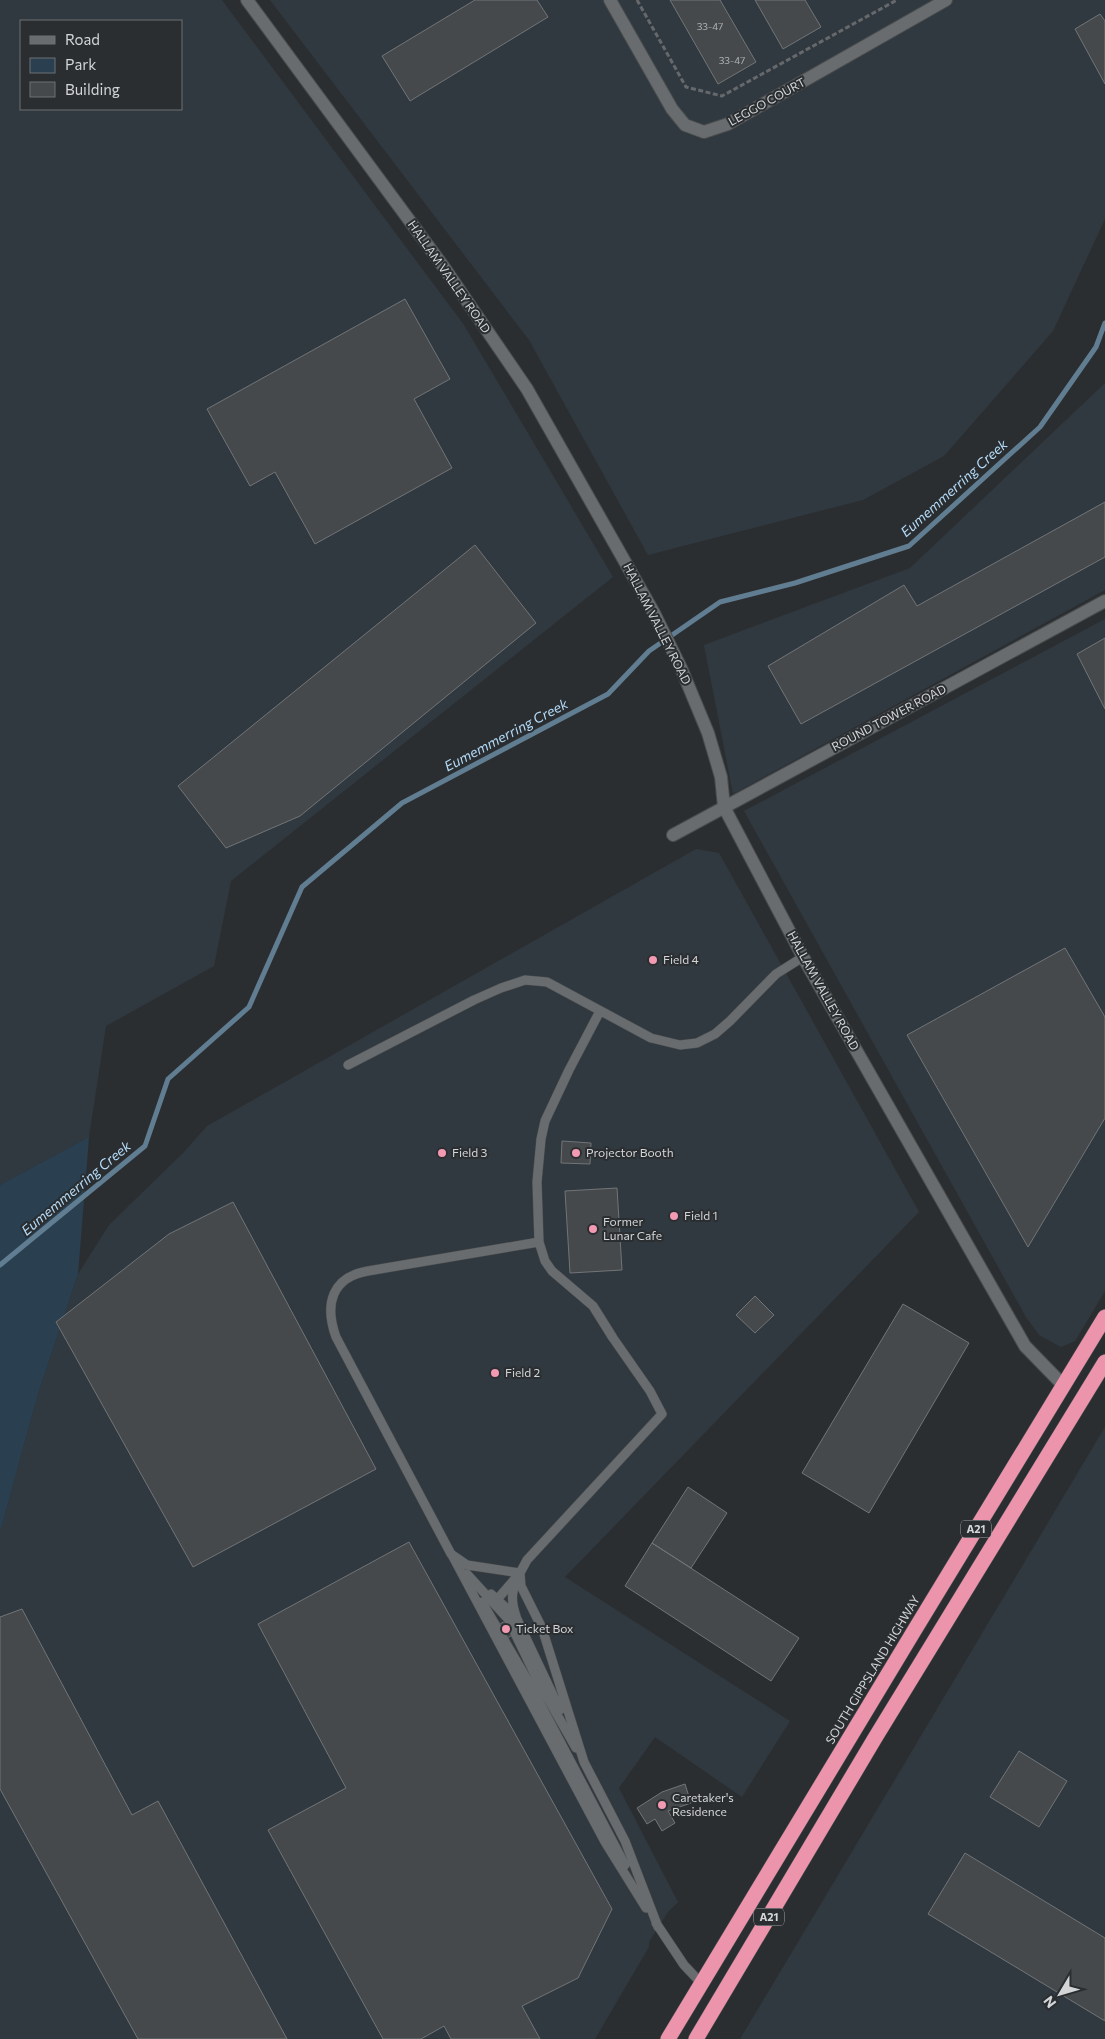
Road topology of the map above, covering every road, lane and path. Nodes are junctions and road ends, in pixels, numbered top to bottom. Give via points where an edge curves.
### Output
1 (247, 0) edge
2 (610, 0) edge
3 (637, 0) edge
4 (897, 0) edge
5 (946, 0) edge
6 (1105, 601) edge
7 (724, 807) junction
8 (673, 835) dead end
9 (803, 957) junction
10 (600, 1011) junction
11 (348, 1065) dead end
12 (539, 1242) junction
13 (1105, 1317) edge
14 (1105, 1362) edge
15 (1063, 1385) junction
16 (1083, 1398) junction
17 (451, 1554) junction
18 (520, 1573) junction
19 (498, 1601) junction
20 (490, 1615) junction
21 (512, 1618) junction
22 (493, 1627) junction
23 (914, 1631) junction
24 (933, 1642) junction
25 (856, 1727) junction
26 (875, 1738) junction
27 (584, 1762) junction
28 (658, 1927) junction
29 (702, 1984) junction
30 (723, 1996) junction
31 (668, 2039) edge
32 (696, 2039) edge

1 - 7 street, HALLAM VALLEY ROAD via 443,266 527,389 681,668 708,733 721,777
2 - 5 street, LEGGO COURT via 672,109 685,125 704,132 728,124
3 - 4 path via 686,87 722,96
6 - 7 street, ROUND TOWER ROAD
7 - 8 street, ROUND TOWER ROAD
7 - 9 street, HALLAM VALLEY ROAD
9 - 10 lane via 776,974 715,1034 697,1042 680,1045 657,1040
9 - 15 street, HALLAM VALLEY ROAD via 1026,1346
10 - 11 lane via 548,982 525,980 474,1000
10 - 12 lane via 543,1130 537,1182
12 - 17 lane via 363,1272 342,1282 332,1299 331,1325 336,1337
12 - 18 lane via 552,1271 593,1306 662,1414 527,1560
13 - 15 highway, SOUTH GIPPSLAND HIGHWAY / A21
14 - 16 highway
15 - 16 highway
15 - 23 highway, SOUTH GIPPSLAND HIGHWAY / A21
16 - 24 highway, A21
17 - 18 lane via 467,1565
17 - 19 lane via 475,1586
17 - 20 lane
17 - 22 lane
18 - 19 lane
18 - 21 lane via 512,1594
18 - 27 lane via 523,1591 542,1628
19 - 20 lane
19 - 21 lane
19 - 22 lane
20 - 22 lane
21 - 27 lane
22 - 28 lane via 605,1842
23 - 24 highway
23 - 25 highway, SOUTH GIPPSLAND HIGHWAY / A21
24 - 26 highway, A21
25 - 26 highway
25 - 29 highway, SOUTH GIPPSLAND HIGHWAY / A21
26 - 30 highway, A21
27 - 28 lane via 625,1841
28 - 29 lane via 684,1965
29 - 30 highway
29 - 31 highway, SOUTH GIPPSLAND HIGHWAY / A21
30 - 32 highway, A21

